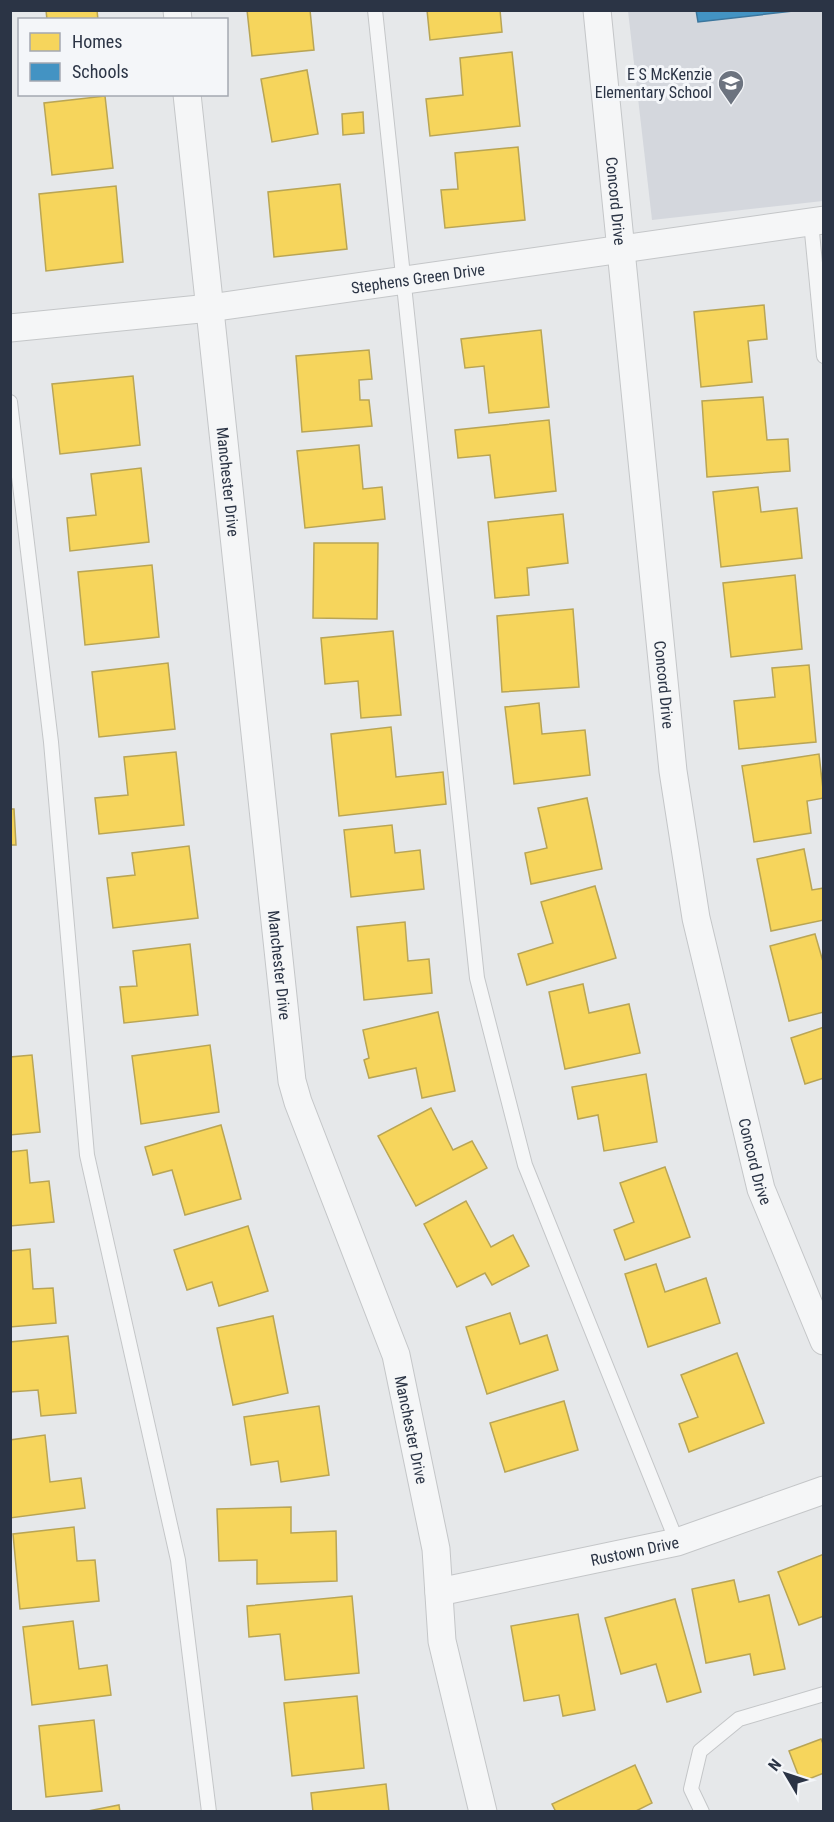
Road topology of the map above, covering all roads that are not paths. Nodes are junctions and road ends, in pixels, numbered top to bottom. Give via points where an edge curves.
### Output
1 (375, 10) edge
2 (597, 10) edge
3 (187, 96) edge
4 (818, 221) edge
5 (620, 248) junction
6 (404, 279) junction
7 (210, 308) junction
8 (10, 328) edge
9 (824, 356) edge
10 (10, 402) edge
11 (824, 1341) edge
12 (824, 1490) edge
13 (677, 1542) junction
14 (439, 1592) junction
15 (824, 1694) edge
16 (209, 1812) edge
17 (483, 1812) edge
18 (702, 1812) edge

1 - 6 lane
2 - 5 street, Concord Drive
3 - 7 street, Manchester Drive
4 - 5 street, Stephens Green Drive
4 - 9 lane
5 - 6 street, Stephens Green Drive
5 - 11 street, Concord Drive via 673,771 696,918 761,1189
6 - 7 street, Stephens Green Drive
6 - 13 lane via 477,978 525,1165
7 - 8 street, Stephens Green Drive
7 - 14 street, Manchester Drive via 292,1081 396,1355 436,1550
10 - 16 lane via 51,742 87,1155 178,1560
12 - 13 street, Rustown Drive
13 - 14 street, Rustown Drive
14 - 17 street, Manchester Drive via 442,1641
15 - 18 lane via 739,1719 700,1751 691,1789

